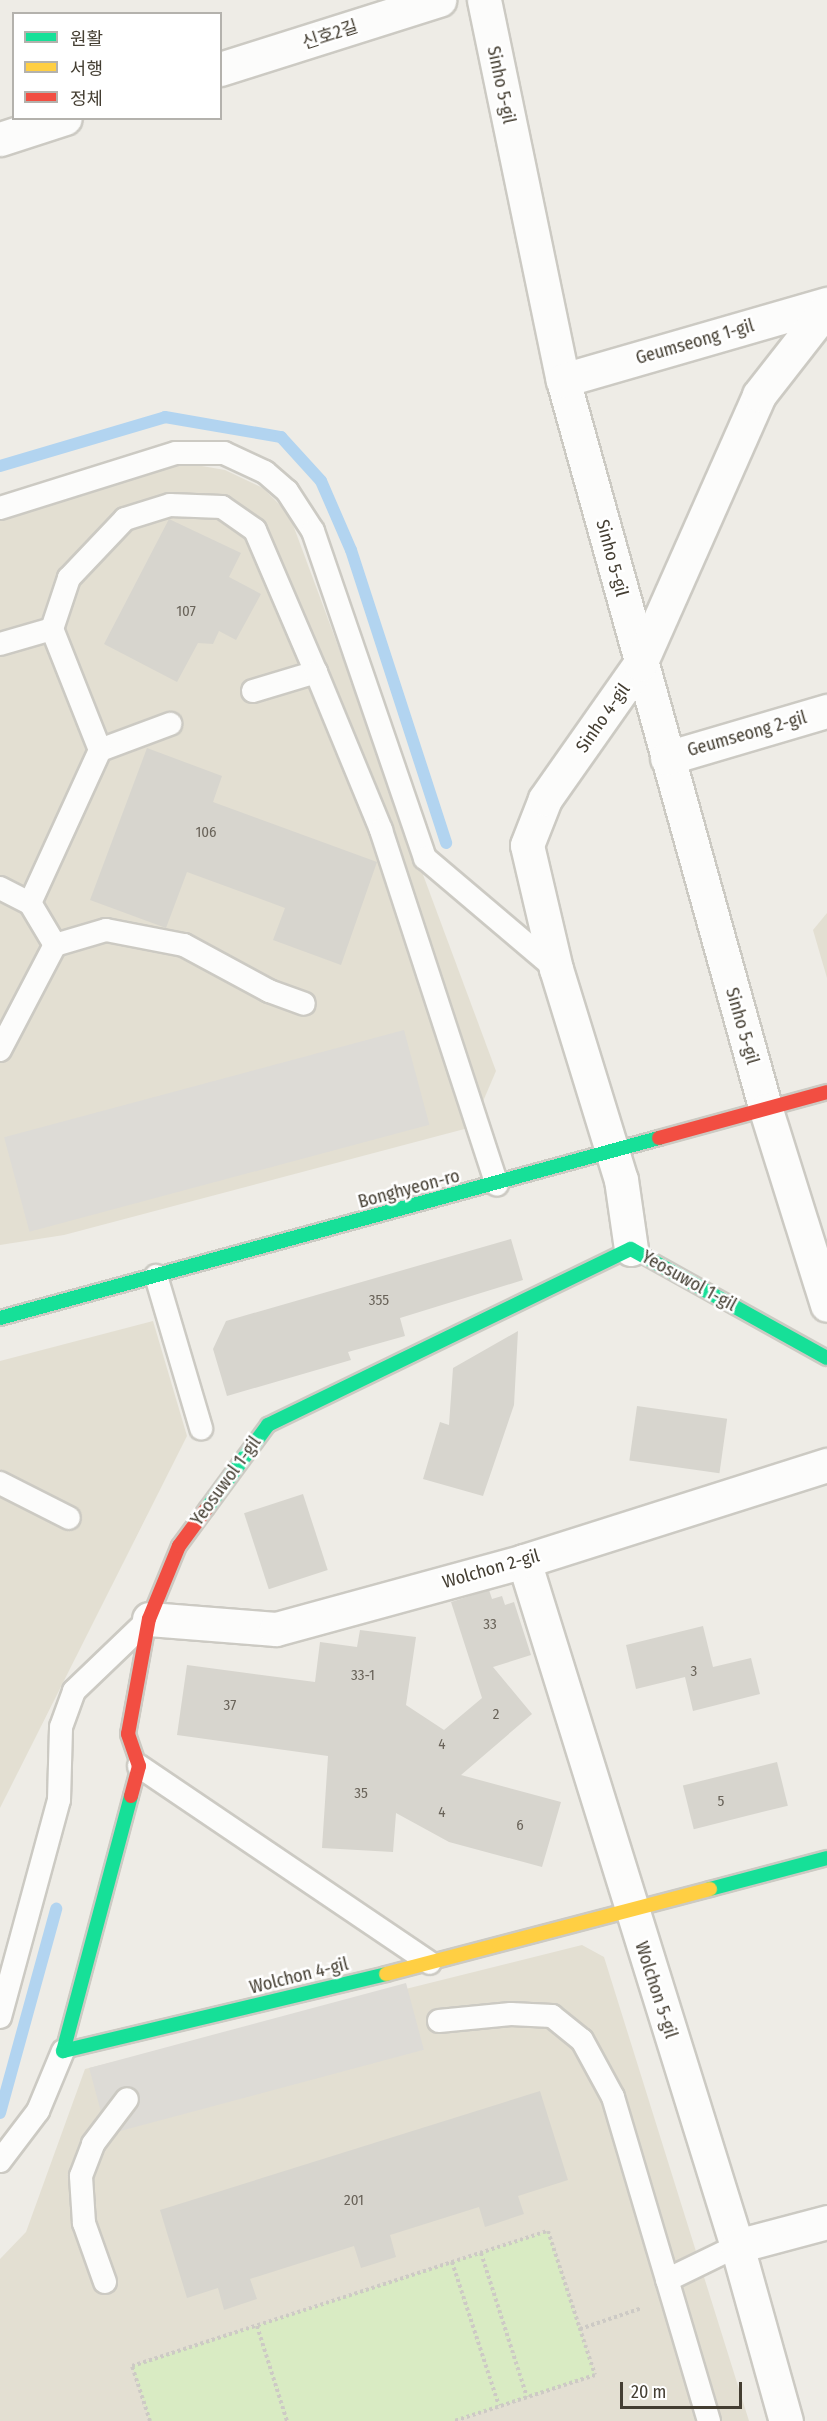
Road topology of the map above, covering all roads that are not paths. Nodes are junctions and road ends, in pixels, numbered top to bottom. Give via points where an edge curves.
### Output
1 (439, 0) edge
2 (484, 0) edge
3 (222, 68) edge
4 (59, 120) edge
5 (0, 139) edge
6 (827, 306) edge
7 (563, 380) junction
8 (0, 508) edge
9 (52, 629) junction
10 (0, 644) edge
11 (640, 664) junction
12 (316, 672) junction
13 (253, 691) dead end
14 (827, 711) edge
15 (170, 724) dead end
16 (100, 750) junction
17 (667, 758) junction
18 (0, 888) edge
19 (30, 903) junction
20 (55, 945) junction
21 (556, 969) junction
22 (304, 1004) dead end
23 (0, 1050) edge
24 (827, 1092) edge
25 (766, 1110) junction
26 (614, 1154) junction
27 (497, 1185) junction
28 (631, 1249) junction
29 (156, 1276) junction
30 (827, 1305) edge
31 (0, 1318) edge
32 (827, 1358) edge
33 (201, 1428) dead end
34 (827, 1465) edge
35 (0, 1483) edge
36 (69, 1518) dead end
37 (524, 1561) junction
38 (149, 1619) junction
39 (139, 1766) junction
40 (827, 1858) edge
41 (631, 1910) junction
42 (430, 1963) junction
43 (0, 2017) edge
44 (439, 2021) dead end
45 (63, 2051) junction
46 (127, 2099) dead end
47 (0, 2161) edge
48 (827, 2222) edge
49 (737, 2246) junction
50 (667, 2280) junction
51 (105, 2282) dead end
52 (709, 2421) edge
53 (786, 2421) edge

1 - 3 street, 신호2길
2 - 7 street, Sinho 5-gil
4 - 5 street
6 - 7 street, Geumseong 1-gil
6 - 11 street, Sinho 4-gil via 759,395
7 - 11 street, Sinho 5-gil
8 - 21 lane via 176,453 224,453 265,472 287,490 313,531 425,858
9 - 10 lane
9 - 12 lane via 69,578 125,519 170,505 222,507 255,530
9 - 16 lane
11 - 17 street, Sinho 5-gil
11 - 21 street, Sinho 4-gil via 545,799 527,845
12 - 13 lane
12 - 27 lane via 381,830
14 - 17 street, Geumseong 2-gil
15 - 16 lane
16 - 19 lane
17 - 25 street, Sinho 5-gil
18 - 19 lane
19 - 20 lane
20 - 22 lane via 106,930 184,945 269,991
20 - 23 lane
21 - 26 street, Sinho 4-gil
24 - 25 street, Bonghyeon-ro
25 - 26 street, Bonghyeon-ro
25 - 30 street, Sinho 5-gil
26 - 27 street, Bonghyeon-ro
26 - 28 street, Sinho 4-gil
27 - 29 street, Bonghyeon-ro
28 - 32 street, Yeosuwol 1-gil
28 - 38 street, Yeosuwol 1-gil via 267,1425 179,1546
29 - 31 street, Bonghyeon-ro
29 - 33 lane
34 - 37 street, Wolchon 2-gil
35 - 36 lane
37 - 38 street, Wolchon 2-gil via 276,1629
37 - 41 street, Wolchon 5-gil
38 - 39 street, Yeosuwol 1-gil via 128,1734
38 - 43 lane via 74,1691 61,1727 59,1800
39 - 42 lane
39 - 45 street
40 - 41 street, Wolchon 4-gil
41 - 42 street, Wolchon 4-gil
41 - 49 street, Wolchon 5-gil
42 - 45 street, Wolchon 4-gil
44 - 50 lane via 511,2014 552,2016 582,2040 613,2097
45 - 47 lane via 38,2111
46 - 51 lane via 93,2144 81,2176 84,2223
48 - 49 street
49 - 50 lane
49 - 53 street, Wolchon 5-gil
50 - 52 lane

